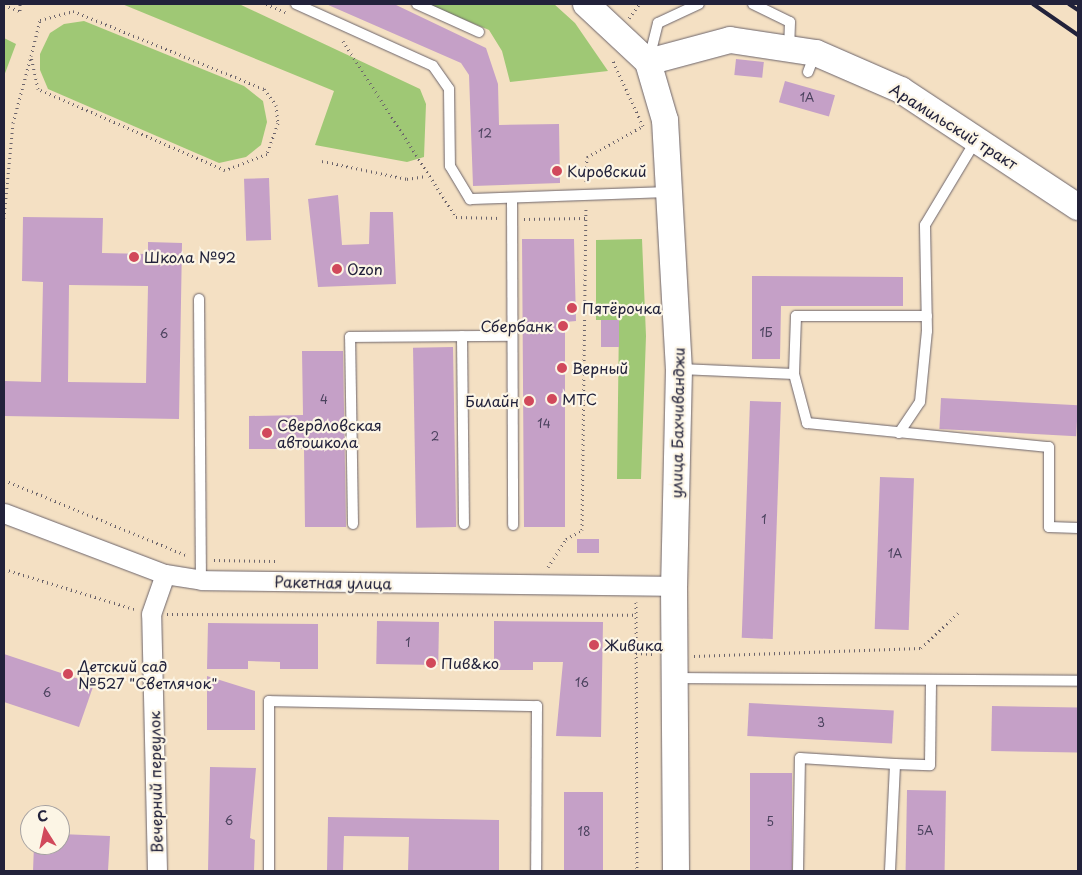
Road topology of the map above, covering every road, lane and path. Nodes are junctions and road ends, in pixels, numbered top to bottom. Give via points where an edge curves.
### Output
1 (20, 4) edge
2 (266, 4) edge
3 (296, 4) edge
4 (417, 4) edge
5 (586, 4) edge
6 (699, 4) edge
7 (753, 4) edge
8 (4, 5) edge
9 (290, 14) dead end
10 (479, 32) dead end
11 (340, 36) dead end
12 (789, 46) junction
13 (607, 52) dead end
14 (30, 56) junction
15 (648, 62) junction
16 (977, 138) junction
17 (322, 161) dead end
18 (426, 176) junction
19 (672, 192) junction
20 (586, 194) junction
21 (512, 198) junction
22 (1078, 207) edge
23 (4, 218) edge
24 (586, 218) junction
25 (512, 219) junction
26 (200, 299) dead end
27 (927, 316) junction
28 (462, 336) junction
29 (512, 336) junction
30 (679, 369) junction
31 (794, 374) junction
32 (900, 433) junction
33 (4, 480) edge
34 (4, 512) edge
35 (353, 524) dead end
36 (464, 524) dead end
37 (513, 525) dead end
38 (1078, 528) edge
39 (200, 559) junction
40 (279, 562) dead end
41 (4, 568) edge
42 (536, 569) dead end
43 (546, 569) junction
44 (556, 570) dead end
45 (165, 574) junction
46 (201, 580) junction
47 (638, 586) junction
48 (674, 586) junction
49 (958, 613) dead end
50 (151, 614) junction
51 (634, 615) junction
52 (636, 653) junction
53 (676, 667) junction
54 (931, 680) junction
55 (1078, 681) edge
56 (895, 764) junction
57 (157, 871) edge
58 (268, 871) edge
59 (536, 871) edge
60 (637, 871) edge
61 (676, 871) edge
62 (798, 871) edge
63 (890, 871) edge

1 - 8 path via 20,11
2 - 9 path
3 - 21 lane via 433,66 449,89 450,166 470,199
4 - 10 lane
5 - 15 main road
6 - 15 lane via 658,23
7 - 12 lane via 790,22
11 - 18 path
12 - 15 main road, Арамильский тракт via 730,40
12 - 16 main road, Арамильский тракт via 812,62 901,90
13 - 20 path via 622,73 643,126 587,157
14 - 14 path via 40,20 73,11 264,89 276,105 278,123 273,143 267,154 252,163 224,170 38,89
14 - 23 path via 13,123
15 - 19 main road, улица Бахчиванджи via 665,120
16 - 22 main road, Арамильский тракт
16 - 27 lane via 925,225
17 - 18 path via 406,179
18 - 25 path via 456,217
19 - 20 lane
19 - 30 main road, улица Бахчиванджи
20 - 21 lane
20 - 24 path
21 - 25 lane
24 - 25 path
24 - 43 path via 582,530 566,539
25 - 29 lane
26 - 39 lane
27 - 31 lane via 796,316
27 - 32 lane via 920,402
28 - 29 lane
28 - 35 lane via 350,337
28 - 36 lane
29 - 37 lane
30 - 31 lane
30 - 48 main road, улица Бахчиванджи
31 - 32 lane via 807,423
32 - 38 lane via 1050,448 1049,527
33 - 39 path
34 - 45 street, Ракетная улица
39 - 40 path
39 - 46 lane
41 - 50 path
42 - 43 path
43 - 44 path
45 - 46 street, Ракетная улица
45 - 50 street, Вечерний переулок
46 - 47 street, Ракетная улица
47 - 48 street, Ракетная улица
47 - 51 path
48 - 53 main road, улица Бахчиванджи
49 - 53 path via 921,648
50 - 51 path
50 - 57 street, Вечерний переулок
51 - 52 path
52 - 53 path
52 - 60 path
53 - 54 lane
53 - 61 main road, улица Бахчиванджи
54 - 55 lane
54 - 56 lane via 930,764
56 - 62 lane via 800,758
56 - 63 lane
58 - 59 lane via 269,701 537,706

